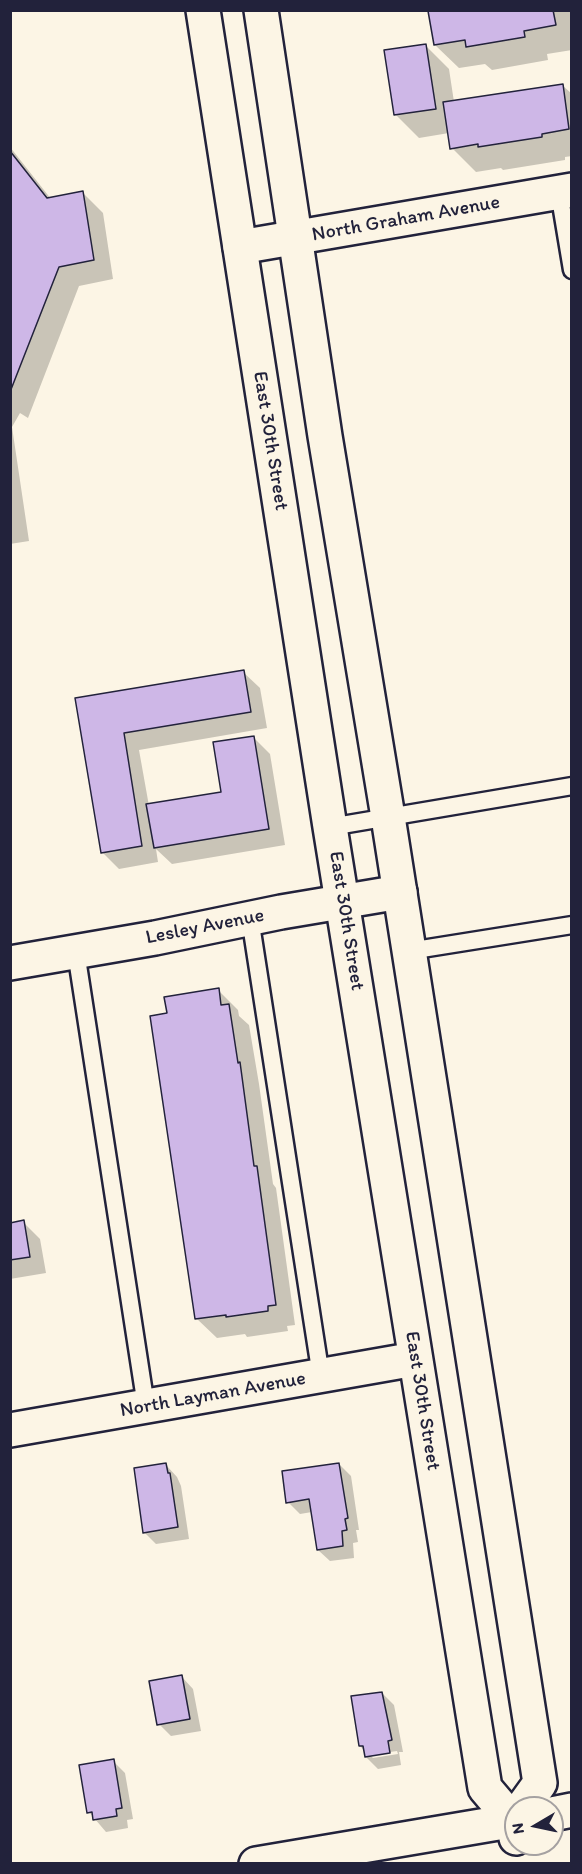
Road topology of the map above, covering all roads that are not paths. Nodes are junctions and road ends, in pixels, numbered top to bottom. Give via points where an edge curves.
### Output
1 (203, 10) edge
2 (261, 10) edge
3 (565, 191) edge
4 (296, 238) junction
5 (240, 247) junction
6 (572, 270) edge
7 (572, 786) edge
8 (388, 817) junction
9 (330, 827) junction
10 (400, 892) junction
11 (343, 901) junction
12 (250, 918) junction
13 (572, 925) edge
14 (409, 951) junction
15 (76, 952) junction
16 (10, 963) edge
17 (415, 1359) junction
18 (321, 1376) junction
19 (146, 1406) junction
20 (10, 1430) edge
21 (533, 1796) edge
22 (504, 1810) edge
23 (504, 1827) edge
24 (256, 1863) edge

1 - 5 main road, East 30th Street
2 - 4 main road
3 - 4 main road, North Graham Avenue
3 - 6 lane
4 - 5 main road, North Graham Avenue
4 - 8 main road
5 - 9 main road, East 30th Street
7 - 8 lane
8 - 9 lane
8 - 10 main road
9 - 11 main road, East 30th Street
10 - 11 main road, Lesley Avenue
10 - 14 main road
11 - 12 main road, Lesley Avenue
11 - 17 main road, East 30th Street
12 - 15 main road, Lesley Avenue
12 - 18 lane
13 - 14 lane
14 - 21 main road via 540,1783
15 - 16 main road, Lesley Avenue
15 - 19 lane
17 - 18 main road, North Layman Avenue
17 - 22 main road, East 30th Street via 485,1788
18 - 19 main road, North Layman Avenue
19 - 20 main road, North Layman Avenue
23 - 24 main road

